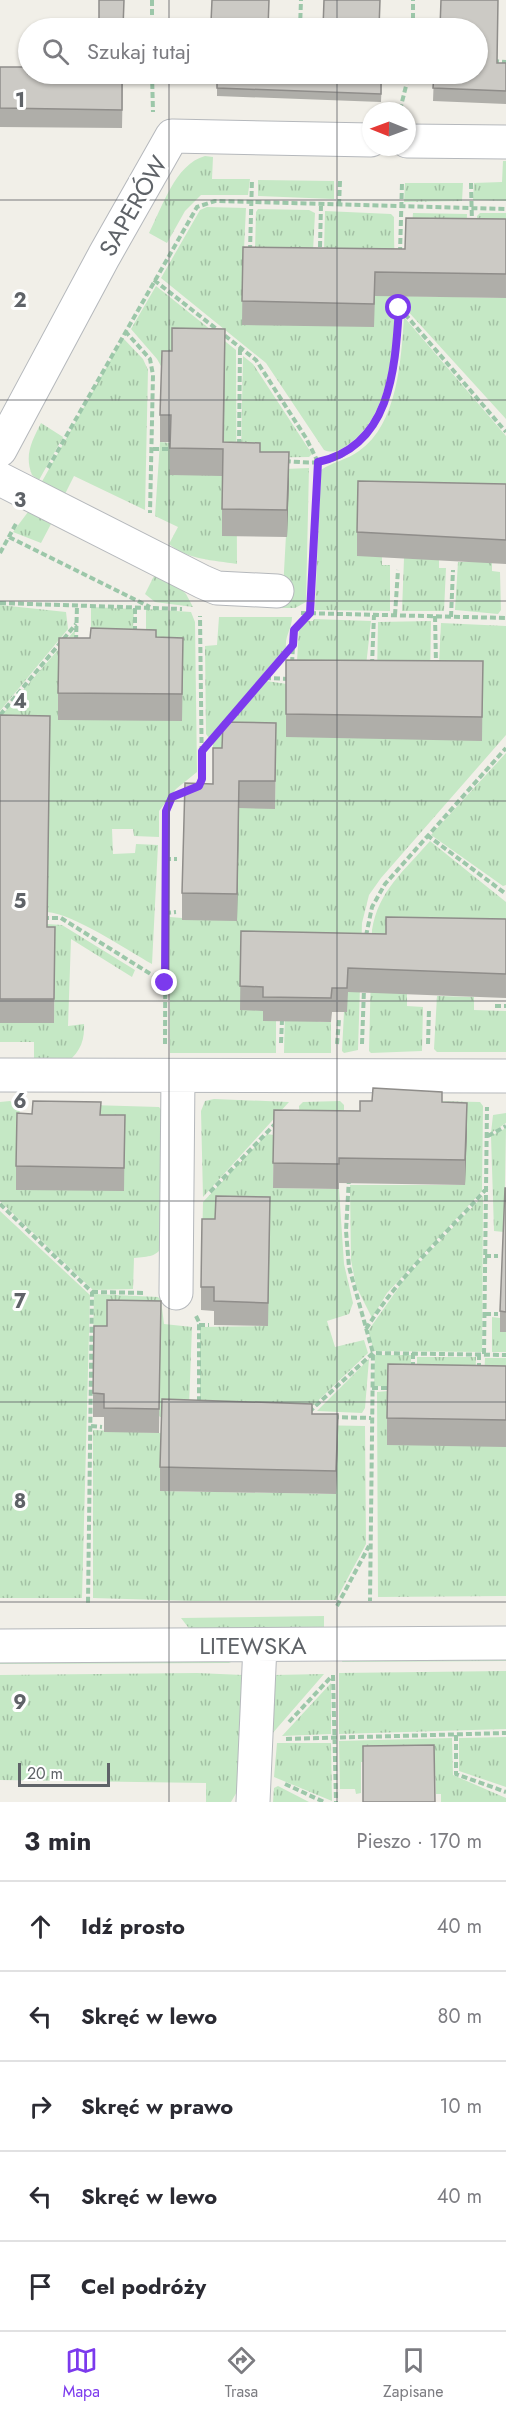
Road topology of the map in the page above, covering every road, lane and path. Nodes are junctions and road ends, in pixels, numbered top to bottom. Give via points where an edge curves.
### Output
1 (152, 0) edge
2 (301, 0) edge
3 (413, 0) edge
4 (152, 18) edge
5 (300, 18) edge
6 (413, 18) edge
7 (488, 61) edge
8 (506, 62) edge
9 (407, 84) edge
10 (402, 102) edge
11 (362, 140) edge
12 (416, 141) edge
13 (506, 142) edge
14 (252, 180) dead end
15 (340, 181) dead end
16 (402, 183) dead end
17 (471, 183) dead end
18 (252, 202) junction
19 (321, 205) junction
20 (339, 205) junction
21 (402, 207) junction
22 (471, 209) junction
23 (506, 209) edge
24 (401, 225) junction
25 (408, 226) edge
26 (472, 228) edge
27 (250, 256) edge
28 (326, 259) edge
29 (400, 260) edge
30 (154, 280) junction
31 (399, 284) edge
32 (399, 308) junction
33 (125, 331) junction
34 (240, 347) junction
35 (153, 402) junction
36 (159, 402) edge
37 (506, 432) edge
38 (2, 444) edge
39 (153, 449) junction
40 (168, 449) edge
41 (239, 456) edge
42 (277, 461) edge
43 (318, 462) junction
44 (0, 479) edge
45 (32, 495) junction
46 (150, 513) dead end
47 (9, 537) junction
48 (0, 553) edge
49 (398, 570) dead end
50 (453, 570) dead end
51 (278, 591) dead end
52 (77, 606) dead end
53 (135, 608) dead end
54 (153, 608) dead end
55 (200, 609) dead end
56 (374, 615) dead end
57 (395, 615) dead end
58 (435, 616) dead end
59 (451, 617) dead end
60 (76, 624) junction
61 (135, 641) edge
62 (293, 645) junction
63 (76, 650) edge
64 (372, 672) edge
65 (436, 674) edge
66 (265, 678) junction
67 (291, 679) junction
68 (297, 679) edge
69 (0, 715) edge
70 (506, 748) edge
71 (202, 751) junction
72 (199, 786) junction
73 (205, 795) edge
74 (427, 835) junction
75 (165, 859) junction
76 (177, 859) dead end
77 (506, 894) edge
78 (165, 912) junction
79 (176, 912) dead end
80 (40, 918) edge
81 (366, 946) edge
82 (364, 980) edge
83 (165, 983) junction
84 (495, 1006) dead end
85 (506, 1006) edge
86 (429, 1009) dead end
87 (282, 1020) edge
88 (339, 1020) dead end
89 (280, 1044) dead end
90 (362, 1046) dead end
91 (337, 1047) dead end
92 (428, 1047) dead end
93 (171, 1065) junction
94 (0, 1075) edge
95 (497, 1087) edge
96 (285, 1113) edge
97 (506, 1126) edge
98 (487, 1137) junction
99 (349, 1175) edge
100 (487, 1188) junction
101 (205, 1198) dead end
102 (0, 1204) edge
103 (485, 1256) junction
104 (498, 1256) dead end
105 (185, 1303) joint
106 (485, 1314) junction
107 (498, 1314) edge
108 (199, 1325) junction
109 (209, 1325) dead end
110 (366, 1330) junction
111 (372, 1353) junction
112 (413, 1353) junction
113 (482, 1354) junction
114 (506, 1355) edge
115 (102, 1372) edge
116 (91, 1373) junction
117 (479, 1376) edge
118 (413, 1377) edge
119 (372, 1388) junction
120 (402, 1388) edge
121 (199, 1409) edge
122 (315, 1417) edge
123 (327, 1417) edge
124 (371, 1418) junction
125 (91, 1426) junction
126 (102, 1427) edge
127 (371, 1544) junction
128 (370, 1601) dead end
129 (88, 1604) dead end
130 (337, 1606) dead end
131 (506, 1643) edge
132 (260, 1645) junction
133 (0, 1646) edge
134 (288, 1723) dead end
135 (506, 1733) edge
136 (456, 1735) junction
137 (335, 1737) junction
138 (284, 1739) dead end
139 (281, 1782) dead end
140 (506, 1792) edge
141 (253, 1802) edge
142 (324, 1802) edge
143 (336, 1802) edge

1 - 4 path
2 - 5 path
3 - 6 path
7 - 8 path
9 - 10 path
11 - 38 street, SAPERÓW via 172,136
12 - 13 street
14 - 18 path
15 - 20 path
16 - 21 path
17 - 22 path
18 - 19 path
18 - 27 path
18 - 30 path via 215,201 197,207
19 - 20 path
19 - 28 path via 320,247
20 - 21 path
21 - 22 path
21 - 24 path
22 - 23 path
22 - 26 path
24 - 25 path
24 - 29 path
30 - 33 path
30 - 34 path
31 - 32 path
32 - 37 path
32 - 43 path via 388,397 361,441 338,458
33 - 35 path via 150,359
33 - 45 path
34 - 41 path
34 - 43 path via 255,360
35 - 36 path
35 - 39 path
39 - 40 path
39 - 46 path
42 - 43 path
43 - 62 path via 310,613 294,630
44 - 45 street
45 - 47 path
45 - 51 street via 218,588
47 - 48 path
47 - 54 path
49 - 57 path
50 - 59 path
52 - 60 path
53 - 61 path
55 - 71 path
56 - 64 path
58 - 65 path
60 - 63 path
60 - 69 path
62 - 66 path
62 - 67 path
66 - 67 path
66 - 71 path
67 - 68 path
70 - 74 path
71 - 72 path
72 - 73 path
72 - 75 path via 172,797 166,811
74 - 77 path
74 - 81 path via 385,884 372,907
75 - 76 path
75 - 78 path
78 - 79 path
78 - 83 path
80 - 83 path via 61,918
82 - 90 path
83 - 93 path
84 - 85 path
86 - 92 path
87 - 89 path
88 - 91 path
93 - 94 street
93 - 95 street
93 - 105 street
95 - 98 path
96 - 101 path
97 - 98 path
98 - 100 path
99 - 110 path via 349,1267
100 - 103 path
100 - 110 path via 398,1282
102 - 116 path via 92,1292
103 - 104 path
103 - 106 path
105 - 108 path
106 - 107 path
106 - 113 path
108 - 109 path
108 - 121 path
110 - 111 path
111 - 112 path
111 - 119 path
111 - 122 path via 304,1417
112 - 113 path
112 - 118 path
113 - 114 path
113 - 117 path
115 - 116 path
116 - 125 path
119 - 120 path
119 - 124 path
123 - 124 path
124 - 127 path
125 - 126 path
125 - 129 path
127 - 128 path
127 - 130 path
131 - 132 street, LITEWSKA
132 - 133 street, LITEWSKA
132 - 141 street
134 - 137 path via 333,1674
135 - 136 path
136 - 137 path
136 - 140 path via 456,1774
137 - 138 path
137 - 143 path
139 - 142 path

